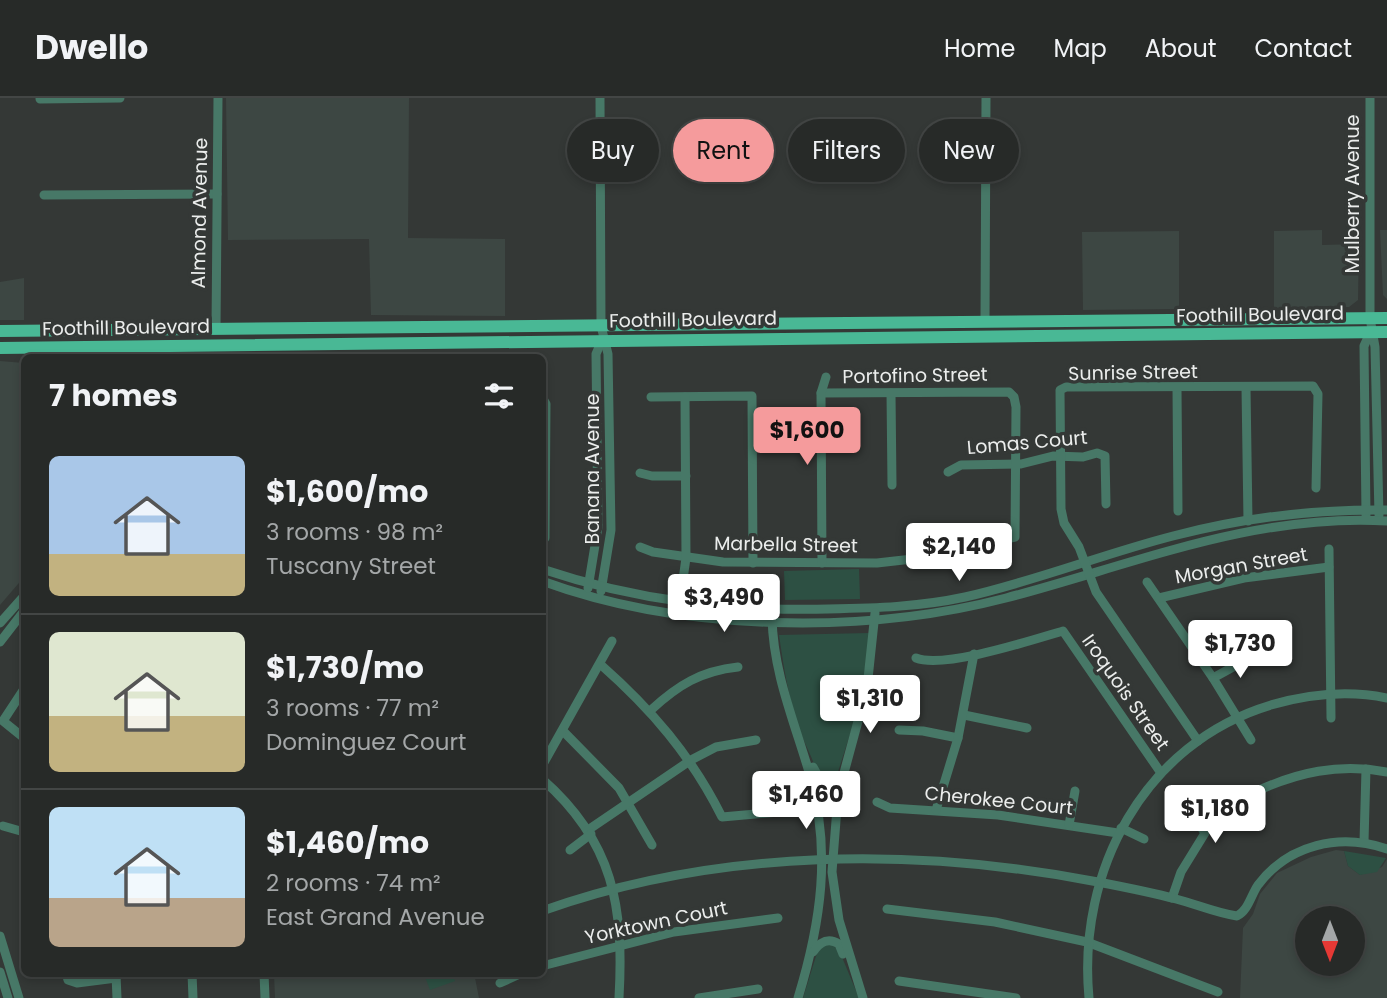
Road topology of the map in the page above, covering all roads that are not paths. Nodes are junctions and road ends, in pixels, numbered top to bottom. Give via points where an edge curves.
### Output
1 (120, 98) edge
2 (218, 98) edge
3 (600, 98) edge
4 (986, 98) edge
5 (1370, 98) edge
6 (40, 99) edge
7 (217, 194) junction
8 (44, 195) dead end
9 (1387, 317) edge
10 (1370, 318) junction
11 (985, 322) junction
12 (601, 326) junction
13 (216, 329) junction
14 (0, 331) edge
15 (136, 331) junction
16 (1370, 332) junction
17 (1387, 332) edge
18 (602, 340) junction
19 (67, 347) junction
20 (0, 348) edge
21 (826, 377) dead end
22 (1246, 387) junction
23 (1177, 388) junction
24 (821, 393) junction
25 (891, 393) junction
26 (651, 397) dead end
27 (685, 397) junction
28 (1060, 456) junction
29 (1014, 464) junction
30 (948, 472) dead end
31 (640, 473) dead end
32 (686, 475) junction
33 (892, 485) dead end
34 (1316, 488) dead end
35 (1106, 504) dead end
36 (1178, 510) dead end
37 (1366, 510) junction
38 (1383, 510) edge
39 (1366, 520) junction
40 (1383, 520) edge
41 (1248, 521) junction
42 (640, 547) dead end
43 (1329, 549) dead end
44 (686, 558) junction
45 (822, 563) junction
46 (1085, 563) junction
47 (753, 564) junction
48 (1329, 567) junction
49 (546, 570) edge
50 (1088, 573) junction
51 (546, 582) edge
52 (1147, 582) dead end
53 (589, 584) junction
54 (602, 588) junction
55 (586, 595) junction
56 (599, 598) junction
57 (1159, 598) junction
58 (21, 599) edge
59 (680, 603) junction
60 (875, 608) junction
61 (772, 610) junction
62 (678, 614) junction
63 (21, 615) edge
64 (875, 619) junction
65 (772, 621) junction
66 (0, 623) edge
67 (612, 641) dead end
68 (0, 642) edge
69 (974, 654) junction
70 (1253, 656) dead end
71 (916, 658) dead end
72 (600, 664) junction
73 (738, 667) dead end
74 (1213, 678) junction
75 (21, 694) edge
76 (1330, 694) junction
77 (1387, 698) edge
78 (651, 710) junction
79 (964, 715) junction
80 (1238, 717) junction
81 (1331, 718) dead end
82 (1027, 728) dead end
83 (899, 730) dead end
84 (563, 731) junction
85 (21, 736) edge
86 (958, 738) junction
87 (757, 740) dead end
88 (1251, 740) dead end
89 (1198, 741) junction
90 (805, 758) junction
91 (546, 759) edge
92 (691, 760) junction
93 (1366, 769) junction
94 (1387, 772) edge
95 (843, 773) junction
96 (1161, 773) junction
97 (546, 784) edge
98 (1075, 791) dead end
99 (1254, 793) dead end
100 (1181, 796) dead end
101 (629, 802) junction
102 (877, 802) dead end
103 (936, 810) junction
104 (779, 813) dead end
105 (1069, 825) junction
106 (3, 826) dead end
107 (21, 831) edge
108 (1119, 831) junction
109 (589, 832) junction
110 (1144, 839) dead end
111 (1364, 842) junction
112 (652, 845) dead end
113 (1387, 849) edge
114 (570, 850) dead end
115 (833, 860) junction
116 (822, 861) junction
117 (1098, 882) junction
118 (615, 889) junction
119 (1172, 898) junction
120 (546, 909) edge
121 (887, 909) dead end
122 (778, 918) dead end
123 (0, 936) edge
124 (1087, 943) junction
125 (620, 944) junction
126 (812, 952) junction
127 (546, 966) edge
128 (854, 969) junction
129 (0, 972) edge
130 (68, 977) edge
131 (110, 977) edge
132 (116, 977) edge
133 (192, 977) edge
134 (264, 977) edge
135 (513, 977) edge
136 (899, 981) dead end
137 (500, 983) dead end
138 (758, 989) dead end
139 (1218, 992) dead end
140 (8, 998) edge
141 (19, 998) edge
142 (117, 998) edge
143 (194, 998) edge
144 (265, 998) edge
145 (619, 998) edge
146 (699, 998) edge
147 (798, 998) edge
148 (863, 998) edge
149 (1016, 998) edge
150 (1089, 998) edge

1 - 6 street
2 - 7 street, Almond Avenue
3 - 12 street, Banana Avenue
4 - 11 street
5 - 10 street, Mulberry Avenue
7 - 8 street
7 - 13 street, Almond Avenue
9 - 10 main road, Foothill Boulevard
10 - 11 main road, Foothill Boulevard
10 - 16 street, Mulberry Avenue
11 - 12 main road, Foothill Boulevard
12 - 13 main road, Foothill Boulevard
12 - 18 street, Banana Avenue
13 - 15 main road, Foothill Boulevard
14 - 15 main road, Foothill Boulevard
15 - 19 main road via 119,337 73,338 67,340
16 - 17 main road, Foothill Boulevard
16 - 18 main road, Foothill Boulevard
16 - 37 street, Mulberry Avenue via 1364,346
16 - 38 street, Mulberry Avenue via 1375,346
18 - 19 main road, Foothill Boulevard
18 - 53 street, Banana Avenue via 596,354 597,541
18 - 54 street, Banana Avenue via 608,354 611,530
19 - 20 main road, Foothill Boulevard
21 - 24 street
22 - 23 street, Sunrise Street
22 - 34 street, Sunrise Street via 1313,386 1318,394
22 - 41 street
23 - 28 street, Sunrise Street via 1060,390
23 - 36 street
24 - 25 street, Portofino Street
24 - 45 street
25 - 29 street, Portofino Street via 1009,392 1016,407
25 - 33 street
26 - 27 street
27 - 32 street
27 - 47 street via 752,396
28 - 29 street, Lomas Court
28 - 35 street, Lomas Court via 1105,456
28 - 46 street, Sunrise Street via 1062,516
29 - 30 street, Lomas Court via 961,466
29 - 45 street, Marbella Street via 1015,537 930,557
31 - 32 street
32 - 44 street
37 - 38 street
37 - 39 street, Mulberry Avenue
37 - 41 street
38 - 40 street, Mulberry Avenue
39 - 40 street
39 - 50 street via 1220,537
41 - 46 street via 1173,536
42 - 44 street, Marbella Street
43 - 48 street
44 - 47 street, Marbella Street
44 - 59 street
45 - 47 street, Marbella Street
46 - 50 street, Sunrise Street
46 - 60 street via 965,597
48 - 57 street, Morgan Street via 1244,578
48 - 76 street
49 - 53 street
50 - 64 street via 974,606
50 - 89 street, Sunrise Street via 1096,592
51 - 55 street
52 - 57 street
53 - 54 street
53 - 55 street, Banana Avenue
54 - 56 street, Banana Avenue
54 - 59 street
55 - 56 street
56 - 62 street
57 - 74 street
58 - 66 street
59 - 61 street
59 - 62 street
60 - 61 street
60 - 64 street
61 - 65 street
62 - 65 street
63 - 68 street
64 - 65 street
64 - 95 street via 867,688
65 - 90 street via 783,690
67 - 72 street
69 - 71 street via 930,661
69 - 79 street
69 - 96 street, Iroquois Street via 1063,631
70 - 74 street
72 - 78 street
72 - 84 street
73 - 78 street via 689,680
74 - 80 street
75 - 85 street via 3,721
76 - 77 street
76 - 80 street via 1291,699
76 - 81 street
78 - 92 street
79 - 82 street
79 - 86 street
80 - 88 street
80 - 89 street
83 - 86 street
84 - 91 street
84 - 101 street
86 - 103 street
87 - 92 street via 716,747
89 - 96 street
90 - 95 street via 823,785 832,784
90 - 116 street via 818,810
92 - 101 street
92 - 104 street via 722,817
93 - 94 street
93 - 99 street via 1312,771
93 - 111 street
95 - 115 street
96 - 108 street
97 - 109 street
98 - 105 street
100 - 119 street via 1205,833
101 - 109 street
101 - 112 street
102 - 103 street, Cherokee Court via 890,808
103 - 105 street, Cherokee Court
105 - 108 street, Cherokee Court
106 - 107 street
108 - 110 street, Cherokee Court
108 - 117 street
109 - 114 street
109 - 118 street
111 - 113 street
111 - 119 street via 1334,841 1291,855 1260,882 1239,916
115 - 116 street
115 - 117 street via 922,860
115 - 128 street via 836,909
116 - 118 street via 731,867
116 - 126 street
117 - 119 street
117 - 124 street
118 - 120 street
118 - 125 street
121 - 124 street via 995,922
122 - 125 street, Yorktown Court
123 - 141 street
124 - 139 street
124 - 150 street
125 - 127 street, Yorktown Court
125 - 145 street
126 - 128 street via 822,942 834,941
126 - 147 street
128 - 148 street
129 - 140 street
130 - 131 street via 77,983
132 - 142 street
133 - 143 street
134 - 144 street
135 - 137 street
136 - 149 street
138 - 146 street

